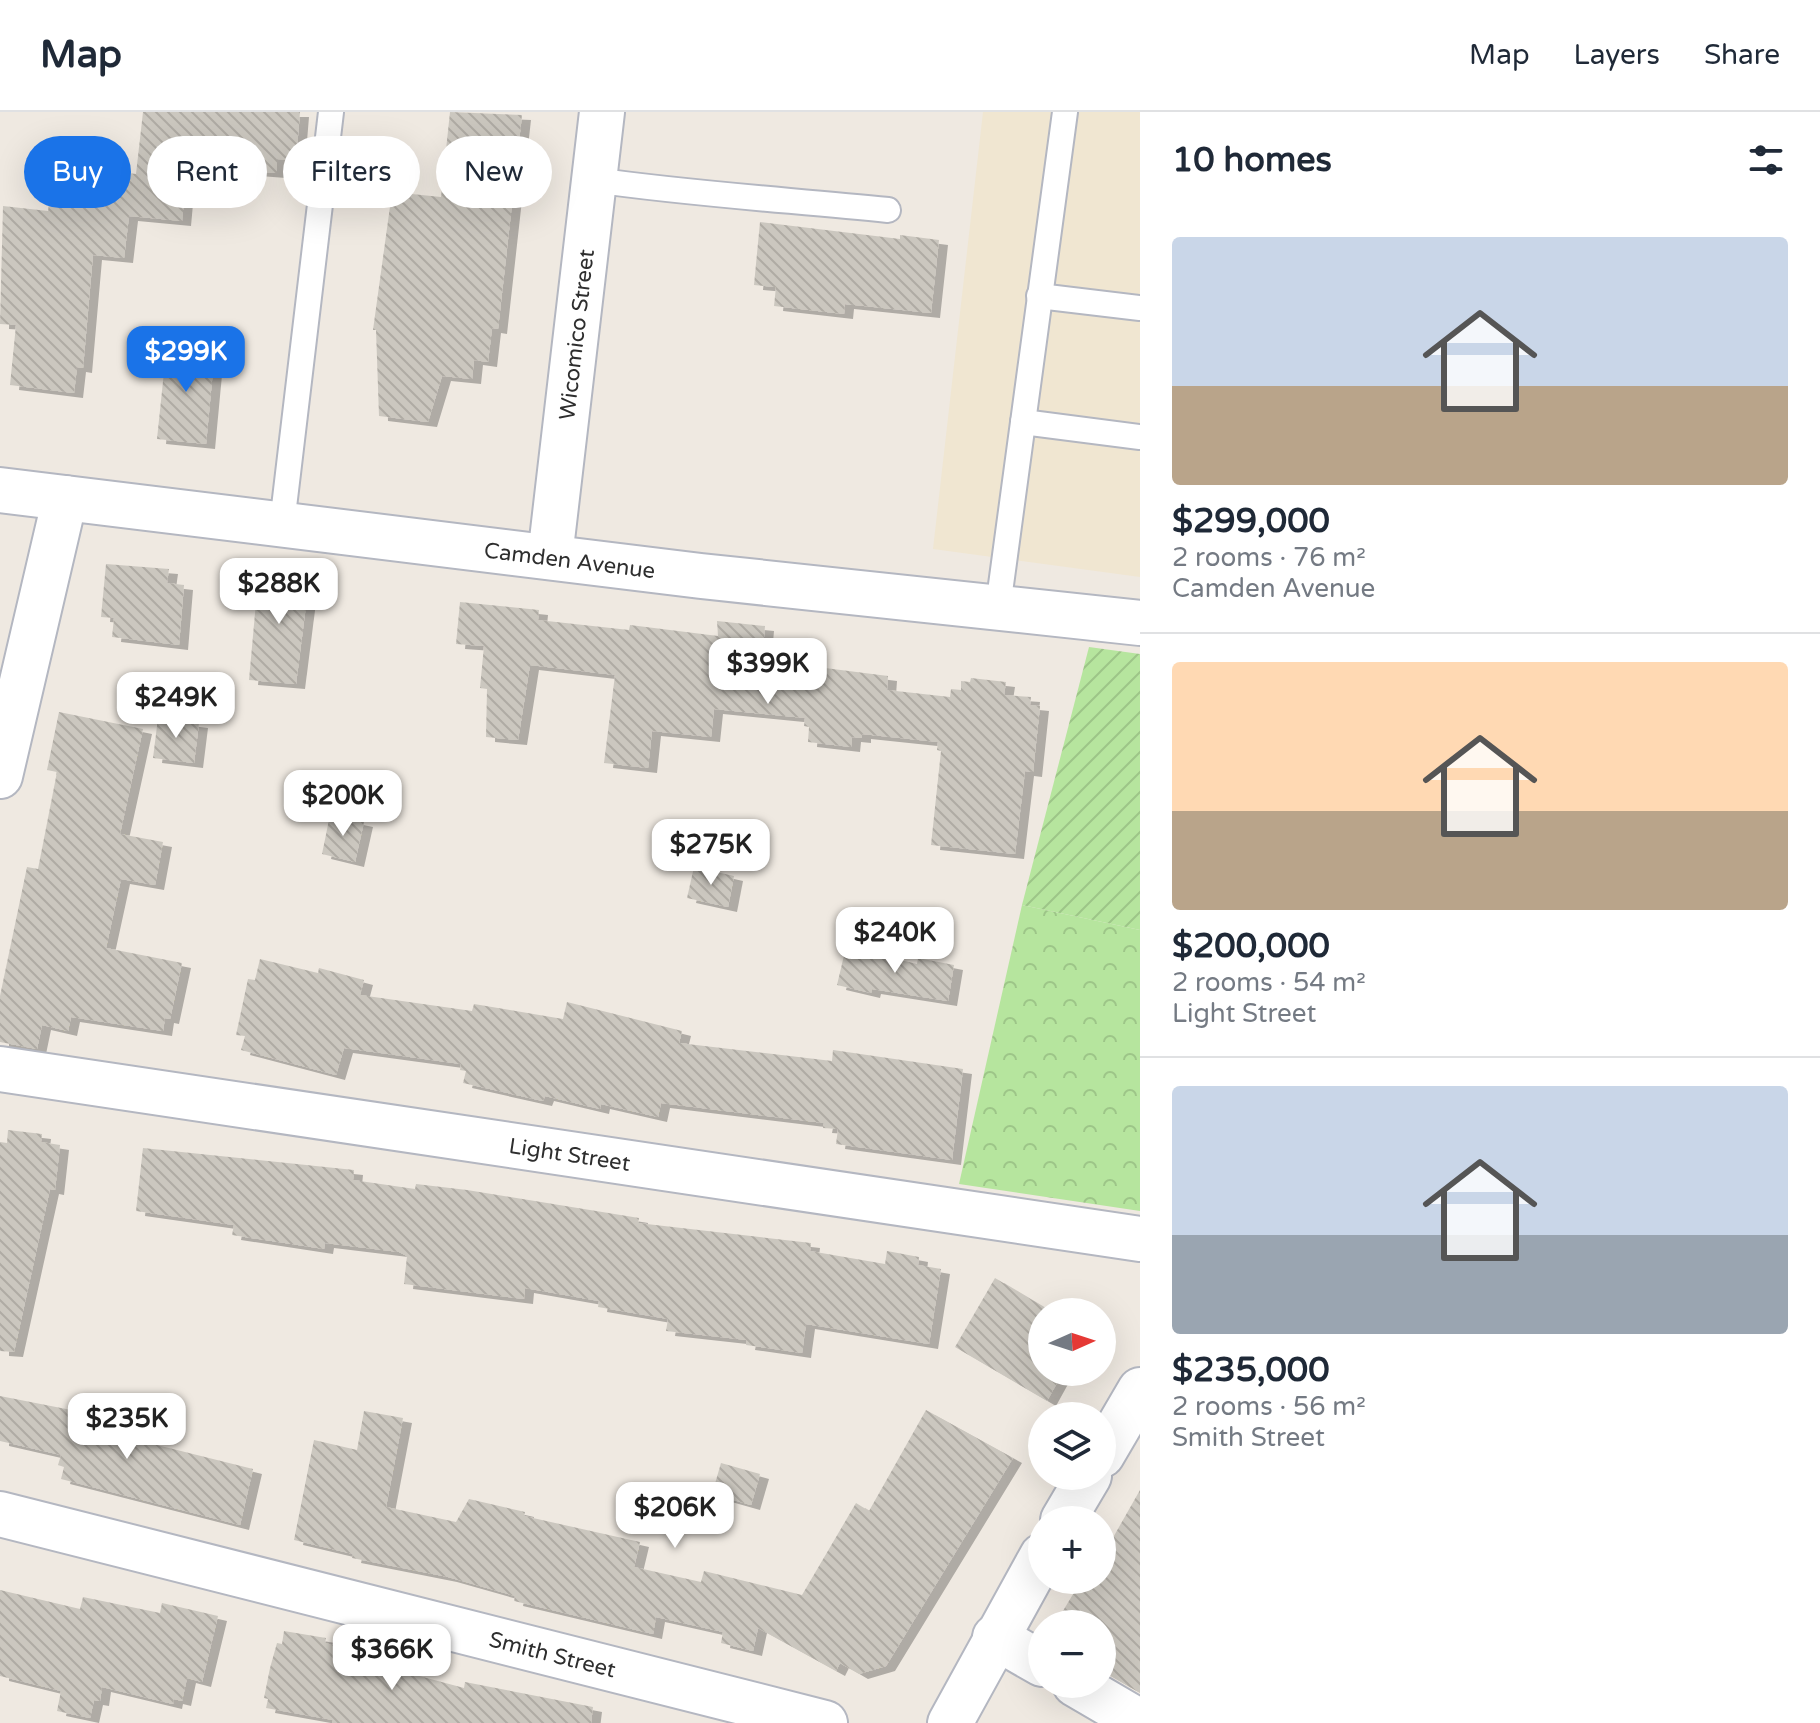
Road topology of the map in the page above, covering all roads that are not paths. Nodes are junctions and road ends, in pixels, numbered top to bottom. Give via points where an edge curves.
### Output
1 (331, 112) edge
2 (602, 112) edge
3 (1065, 112) edge
4 (594, 180) junction
5 (888, 210) dead end
6 (1039, 296) junction
7 (1140, 308) edge
8 (1023, 422) junction
9 (1140, 437) edge
10 (0, 490) edge
11 (65, 498) junction
12 (282, 524) junction
13 (550, 557) junction
14 (998, 607) junction
15 (1140, 623) edge
16 (0, 776) edge
17 (0, 1069) edge
18 (1140, 1239) edge
19 (1140, 1390) edge
20 (1116, 1431) edge
21 (0, 1514) edge
22 (1028, 1580) edge
23 (995, 1637) junction
24 (1028, 1656) edge
25 (1099, 1698) edge
26 (1140, 1722) edge
27 (825, 1723) edge
28 (950, 1723) edge

1 - 12 lane
2 - 4 street, Wicomico Street
3 - 6 lane
4 - 5 lane via 689,194
4 - 13 street, Wicomico Street
6 - 7 lane
6 - 8 lane
8 - 9 lane
8 - 14 lane
10 - 11 street, Camden Avenue
11 - 12 street, Camden Avenue
11 - 16 street
12 - 13 street, Camden Avenue
13 - 14 street, Camden Avenue
14 - 15 street, Camden Avenue
17 - 18 street, Light Street
19 - 20 street
21 - 27 street, Smith Street
22 - 23 street
23 - 24 street
23 - 28 street
25 - 26 street

